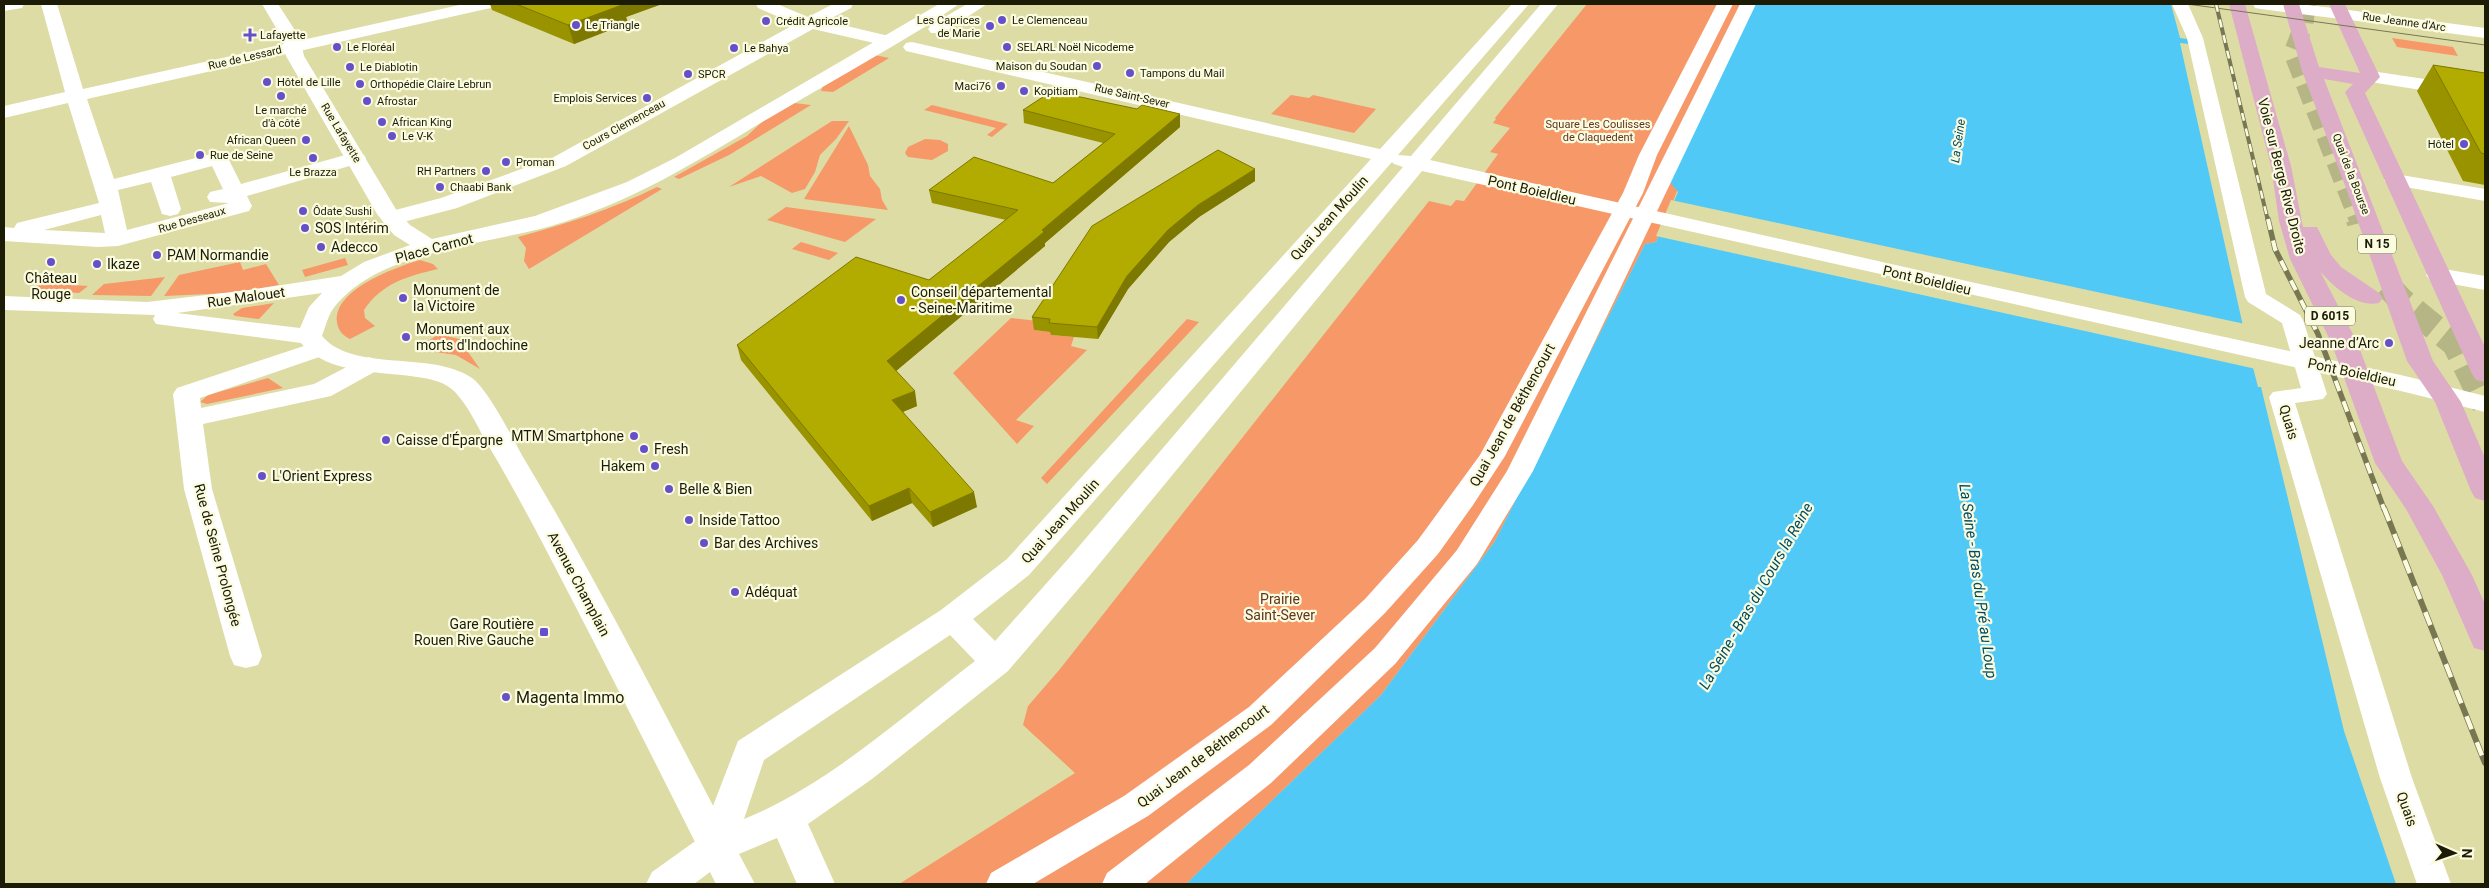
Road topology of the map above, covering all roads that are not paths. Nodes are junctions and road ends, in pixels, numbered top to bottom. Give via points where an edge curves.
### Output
1 (16, 4) edge
2 (49, 4) edge
3 (270, 4) edge
4 (486, 4) edge
5 (764, 4) edge
6 (845, 4) edge
7 (951, 4) edge
8 (979, 4) edge
9 (1521, 4) edge
10 (1550, 4) edge
11 (1725, 4) edge
12 (1748, 4) edge
13 (2180, 4) edge
14 (2237, 4) edge
15 (2261, 4) edge
16 (4, 6) edge
17 (2292, 6) edge
18 (2339, 9) edge
19 (809, 23) junction
20 (2485, 33) edge
21 (887, 42) junction
22 (293, 47) junction
23 (912, 47) junction
24 (2311, 71) junction
25 (2364, 83) junction
26 (2485, 94) edge
27 (76, 96) junction
28 (4, 112) edge
29 (1384, 156) junction
30 (356, 158) junction
31 (1416, 163) junction
32 (2281, 166) junction
33 (159, 174) junction
34 (2395, 180) junction
35 (236, 192) junction
36 (2485, 194) edge
37 (170, 209) junction
38 (113, 214) junction
39 (392, 218) junction
40 (1318, 231) junction
41 (4, 234) edge
42 (1352, 239) junction
43 (430, 248) junction
44 (2438, 275) junction
45 (345, 282) junction
46 (2485, 283) edge
47 (2371, 298) tunnel mouth
48 (4, 303) edge
49 (147, 309) junction
50 (314, 343) junction
51 (384, 366) junction
52 (2485, 374) edge
53 (2440, 392) junction
54 (2485, 404) edge
55 (188, 406) junction
56 (2485, 490) edge
57 (952, 618) junction
58 (2485, 639) edge
59 (246, 656) dead end
60 (996, 662) junction
61 (787, 818) junction
62 (716, 847) junction
63 (665, 884) edge
64 (736, 884) edge
65 (816, 884) edge
66 (1003, 884) edge
67 (1119, 884) edge
68 (2434, 884) edge

1 - 16 street
2 - 27 street
3 - 22 street, Rue Lafayette
4 - 22 street, Rue de Lessard
5 - 19 street, Rue Saint-Sever
6 - 19 street, Cours Clemenceau
7 - 21 street
8 - 23 street
9 - 29 street, Quai Jean Moulin
10 - 31 street, Quai Jean Moulin
11 - 66 street, Quai Jean de Béthencourt via 1648,155 1633,193 1492,456 1428,547 1375,606 1260,716 1136,806
12 - 67 street, Quai Jean de Béthencourt via 1520,471 1467,557 1385,656 1260,774
13 - 68 street, Quais via 2196,38 2256,297 2292,320 2302,368 2315,394 2281,397 2396,778
14 - 32 main road, Voie sur Berge Rive Droite / D 6015
15 - 17 street, Rue Jeanne d'Arc
17 - 18 street, Rue Jeanne d'Arc
17 - 24 main road, Quai de la Bourse
18 - 20 street, Rue Jeanne d'Arc
18 - 25 main road
19 - 21 street, Rue Saint-Sever
19 - 39 street, Cours Clemenceau via 559,162 450,203
21 - 23 street, Rue Saint-Sever
21 - 43 street, Place Carnot via 634,188 572,212 504,232
22 - 27 street, Rue de Lessard
22 - 30 street, Rue Lafayette via 295,56
23 - 29 street, Rue Saint-Sever
24 - 25 main road
24 - 53 main road, Quai de la Bourse / N 15 via 2420,361
25 - 26 street
25 - 34 main road
27 - 28 street, Rue de Lessard
27 - 38 street
29 - 31 street
29 - 40 street, Quai Jean Moulin
30 - 35 street, Rue Desseaux
30 - 39 street, Rue Lafayette
31 - 42 street, Quai Jean Moulin
31 - 53 street, Pont Boieldieu
32 - 47 main road, D 6015 via 2319,256 2345,284
32 - 58 main road, Voie sur Berge Rive Droite / D 6015 via 2290,221 2302,259 2344,342 2390,463 2449,559
33 - 35 street via 219,158
33 - 37 street
33 - 38 street
34 - 36 street
34 - 44 main road
35 - 37 street
35 - 38 street, Rue Desseaux via 241,206
37 - 38 street
38 - 41 street
38 - 41 street, Rue Desseaux via 98,240
39 - 43 street, Rue Lafayette via 402,230
40 - 42 street
40 - 57 street, Quai Jean Moulin via 1032,553 988,592
42 - 60 street, Quai Jean Moulin
43 - 45 street, Place Carnot via 385,262
44 - 46 street
44 - 52 main road
45 - 49 street, Rue Malouet
45 - 50 street, Place Carnot via 320,307 312,322
48 - 49 street, Rue Malouet
49 - 50 street, Rue Malouet via 152,318 212,323
50 - 51 street via 340,358
50 - 55 street
51 - 55 street via 322,390
51 - 62 street, Avenue Champlain via 439,373 462,384 477,402 527,487
53 - 54 street, Pont Boieldieu
53 - 56 main road, Quai de la Bourse via 2448,402
55 - 59 street, Rue de Seine Prolongée via 198,489
57 - 60 street
57 - 62 street, Quai Jean Moulin via 750,751
60 - 61 street, Quai Jean Moulin via 860,769
61 - 62 street, Quai Jean Moulin
61 - 65 street
62 - 63 street, Quai Jean Moulin
62 - 64 street, Avenue Champlain

